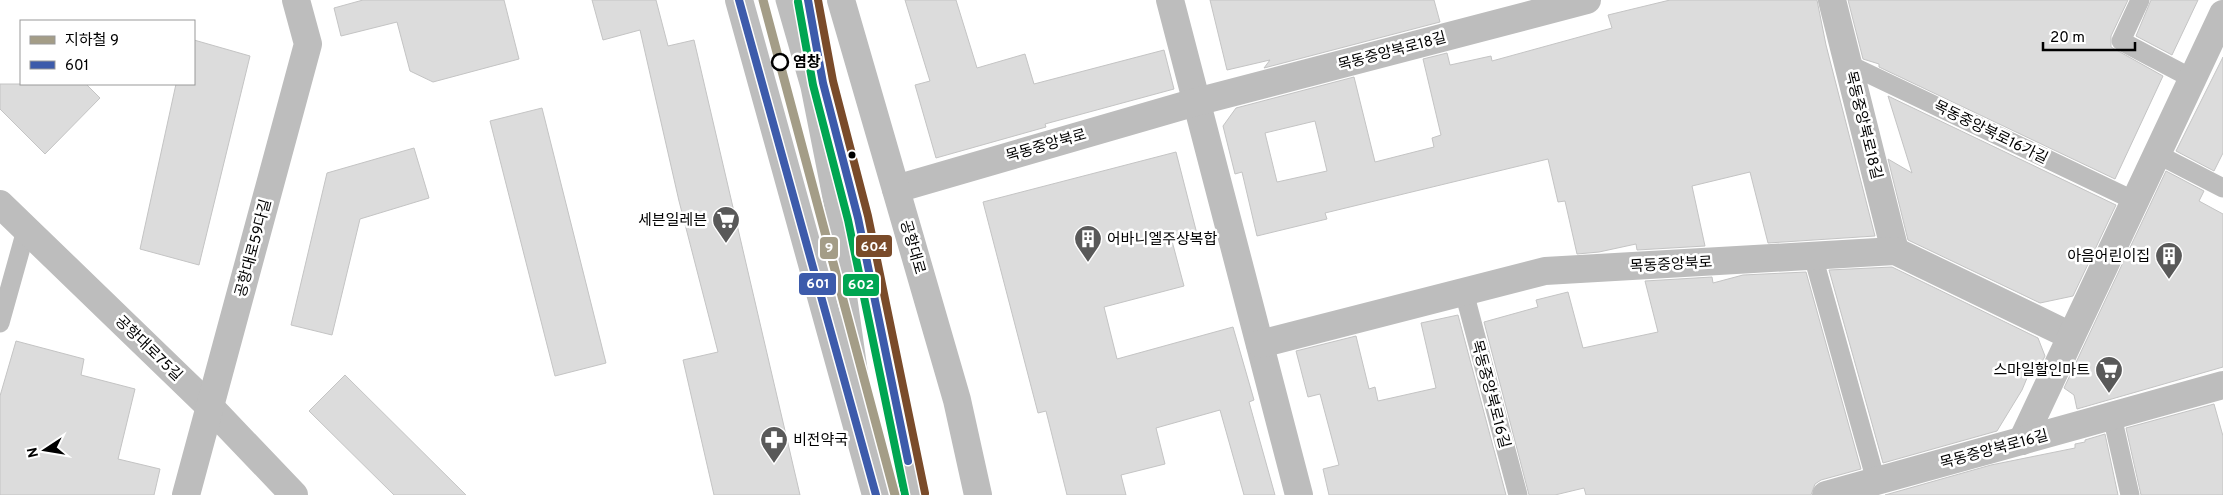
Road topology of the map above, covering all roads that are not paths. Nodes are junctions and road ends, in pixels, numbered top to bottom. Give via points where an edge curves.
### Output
1 (296, 0) edge
2 (739, 0) edge
3 (786, 0) edge
4 (808, 0) edge
5 (842, 0) edge
6 (1170, 0) edge
7 (1587, 0) edge
8 (1832, 0) edge
9 (2140, 0) edge
10 (2223, 14) edge
11 (1848, 64) junction
12 (2206, 68) edge
13 (1196, 102) junction
14 (2157, 154) junction
15 (2223, 188) edge
16 (896, 189) junction
17 (2135, 201) junction
18 (0, 204) edge
19 (26, 230) junction
20 (1895, 251) junction
21 (1813, 256) junction
22 (1464, 292) junction
23 (0, 323) edge
24 (2071, 336) junction
25 (1260, 344) junction
26 (2222, 388) edge
27 (210, 407) junction
28 (2112, 416) junction
29 (2022, 441) junction
30 (1876, 481) junction
31 (875, 490) edge
32 (186, 495) edge
33 (294, 495) edge
34 (916, 495) edge
35 (978, 495) edge
36 (1299, 495) edge
37 (1518, 495) edge
38 (1826, 495) edge
39 (2130, 495) edge

1 - 27 street, 공항대로59다길 via 308,44
2 - 31 street
3 - 31 lane via 810,87 837,224
4 - 34 lane via 823,83 858,218
5 - 16 street, 공항대로
6 - 13 street
7 - 13 street, 목동중앙북로18길
8 - 11 street, 목동중앙북로18길
9 - 12 lane via 2121,41
10 - 12 street
11 - 17 lane, 목동중앙북로16가길
11 - 20 street, 목동중앙북로18길
12 - 14 street
13 - 16 street, 목동중앙북로
13 - 25 street
14 - 15 lane
14 - 17 street
16 - 35 street, 공항대로 via 957,400
17 - 24 street
18 - 19 street, 공항대로75길
19 - 23 lane
19 - 27 street, 공항대로75길
20 - 21 street, 목동중앙북로
20 - 24 street, 목동중앙북로
21 - 22 street, 목동중앙북로 via 1545,271
21 - 30 lane
22 - 25 street, 목동중앙북로
22 - 37 lane, 목동중앙북로16길
24 - 29 street
25 - 36 street
26 - 28 street, 목동중앙북로16길
27 - 32 street, 공항대로59다길
27 - 33 street, 공항대로75길
28 - 29 street, 목동중앙북로16길
28 - 39 lane
29 - 30 street, 목동중앙북로16길
30 - 38 street, 목동중앙북로16길

